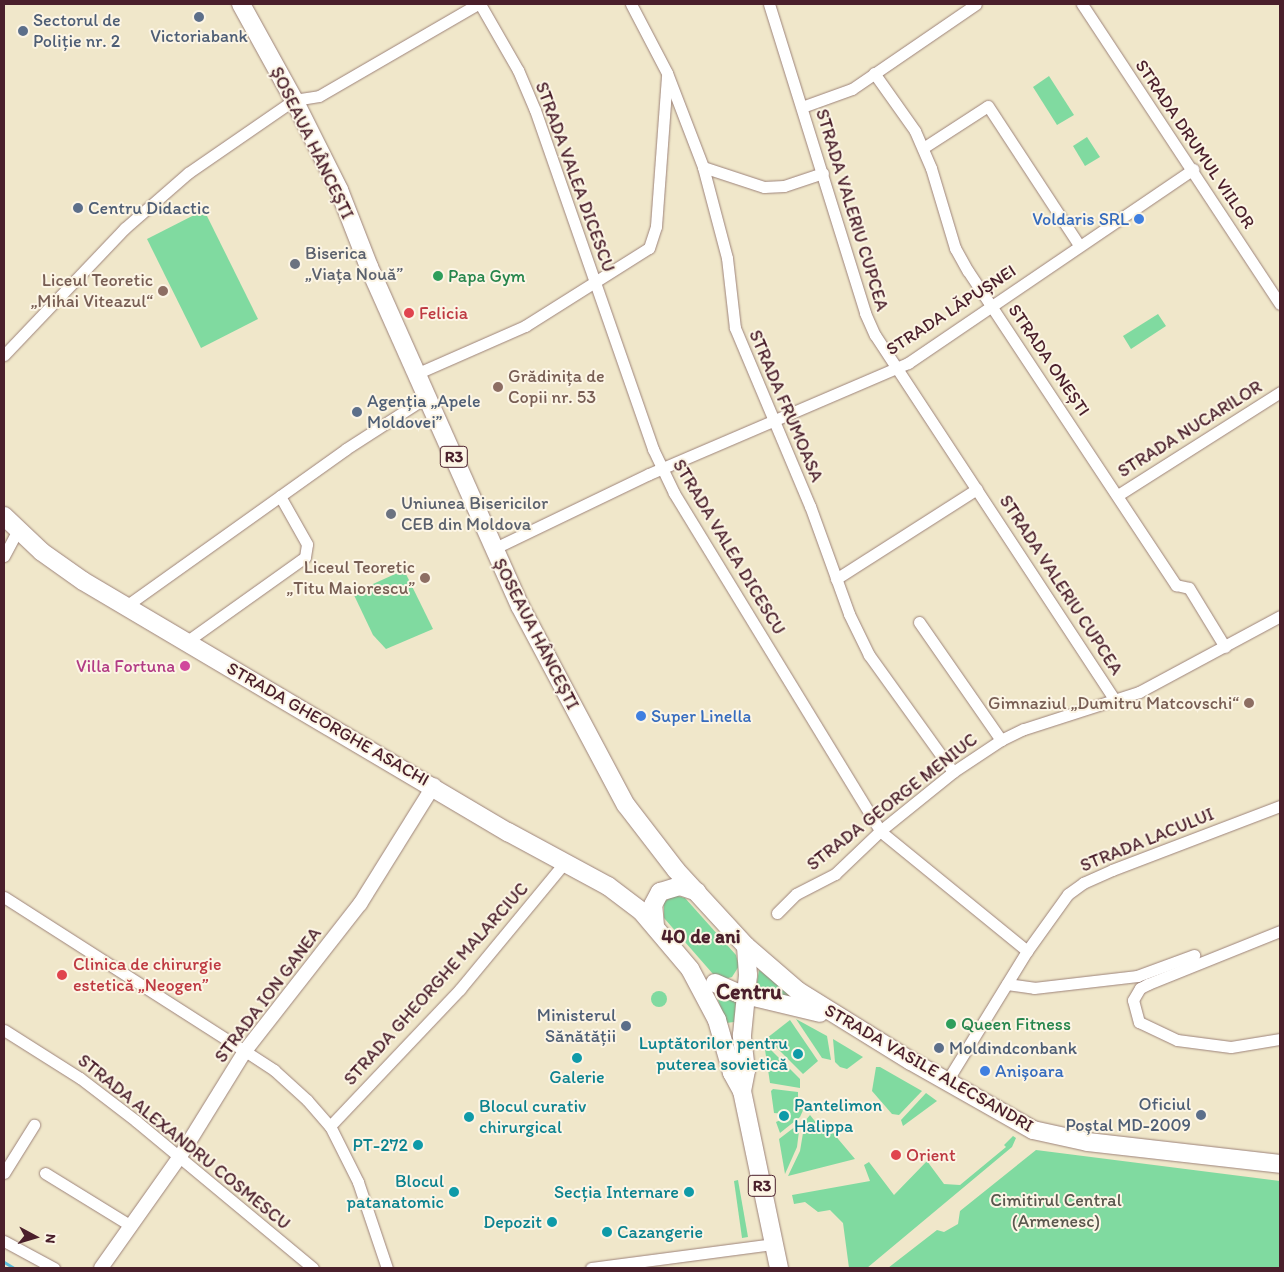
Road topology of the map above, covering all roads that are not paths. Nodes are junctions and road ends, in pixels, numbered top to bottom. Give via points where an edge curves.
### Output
1 (240, 4) edge
2 (479, 4) edge
3 (631, 4) edge
4 (769, 4) edge
5 (976, 4) edge
6 (1082, 4) edge
7 (667, 73) junction
8 (874, 73) junction
9 (294, 100) junction
10 (802, 107) junction
11 (923, 148) junction
12 (703, 167) junction
13 (1193, 169) junction
14 (822, 173) junction
15 (1079, 245) junction
16 (595, 284) junction
17 (1280, 304) edge
18 (991, 307) junction
19 (4, 355) edge
20 (894, 369) junction
21 (418, 373) junction
22 (1280, 392) edge
23 (428, 396) junction
24 (773, 423) junction
25 (662, 470) junction
26 (977, 489) junction
27 (1118, 495) junction
28 (280, 496) junction
29 (4, 516) edge
30 (18, 530) junction
31 (493, 549) junction
32 (4, 556) edge
33 (836, 579) junction
34 (126, 606) junction
35 (1280, 616) edge
36 (919, 622) dead end
37 (186, 642) junction
38 (1225, 647) junction
39 (1115, 700) junction
40 (1001, 740) junction
41 (954, 772) junction
42 (434, 785) junction
43 (1280, 806) edge
44 (880, 832) junction
45 (565, 862) junction
46 (698, 892) junction
47 (4, 898) edge
48 (777, 913) dead end
49 (654, 926) junction
50 (1280, 931) edge
51 (1027, 951) junction
52 (747, 955) junction
53 (1194, 955) dead end
54 (690, 969) junction
55 (715, 983) junction
56 (1007, 984) junction
57 (746, 995) junction
58 (846, 1023) junction
59 (4, 1030) edge
60 (1280, 1039) edge
61 (245, 1051) junction
62 (947, 1081) junction
63 (742, 1091) junction
64 (34, 1125) dead end
65 (330, 1126) junction
66 (179, 1158) junction
67 (1280, 1164) edge
68 (4, 1173) edge
69 (45, 1173) dead end
70 (131, 1226) junction
71 (4, 1241) edge
72 (774, 1244) junction
73 (54, 1268) edge
74 (101, 1268) edge
75 (314, 1268) edge
76 (387, 1268) edge
77 (591, 1268) edge
78 (779, 1268) edge

1 - 9 main road, ȘOSEAUA HÂNCEȘTI / R3
2 - 9 street via 318,96
2 - 16 street, STRADA VALEA DICESCU via 518,70 535,110
3 - 7 street, STRADA FRUMOASA
4 - 10 street, STRADA VALERIU CUPCEA
5 - 8 street
6 - 13 street, STRADA DRUMUL VIILOR
7 - 12 street, STRADA FRUMOASA
7 - 16 street via 655,234 646,251
8 - 10 street via 852,89
8 - 11 street, STRADA ONEȘTI via 915,131
9 - 19 street via 188,173 125,228
9 - 21 main road, ȘOSEAUA HÂNCEȘTI / R3 via 339,190
10 - 14 street, STRADA VALERIU CUPCEA
11 - 15 street via 988,106
11 - 18 street, STRADA ONEȘTI via 955,248
12 - 14 street via 764,188 784,186
12 - 24 street, STRADA FRUMOASA via 727,258 734,328
13 - 15 street, STRADA LĂPUȘNEI
13 - 17 street, STRADA DRUMUL VIILOR
14 - 20 street, STRADA VALERIU CUPCEA via 865,313
15 - 18 street, STRADA LĂPUȘNEI
16 - 21 street via 503,338
16 - 25 street, STRADA VALEA DICESCU
18 - 20 street, STRADA LĂPUȘNEI
18 - 27 street, STRADA ONEȘTI
20 - 24 street, STRADA LĂPUȘNEI via 837,391
20 - 26 street, STRADA VALERIU CUPCEA
21 - 23 main road, ȘOSEAUA HÂNCEȘTI / R3
22 - 27 street, STRADA NUCARILOR
23 - 28 street
23 - 31 main road, ȘOSEAUA HÂNCEȘTI / R3
24 - 25 street, STRADA LĂPUȘNEI
24 - 33 street, STRADA FRUMOASA via 810,506
25 - 31 street, STRADA LĂPUȘNEI
25 - 44 street, STRADA VALEA DICESCU
26 - 33 street, STRADA VALERIU CUPCEA
26 - 39 street, STRADA VALERIU CUPCEA
27 - 38 street, STRADA ONEȘTI via 1176,585 1189,588
28 - 34 street
28 - 37 street via 307,544 304,557
29 - 30 main road, STRADA GHEORGHE ASACHI / R3
30 - 32 street
30 - 34 main road, STRADA GHEORGHE ASACHI / R3 via 62,567
31 - 46 main road, ȘOSEAUA HÂNCEȘTI / R3 via 546,658 626,805 659,851
33 - 41 street, STRADA FRUMOASA via 869,655
34 - 37 main road, STRADA GHEORGHE ASACHI / R3
35 - 38 street, STRADA GEORGE MENIUC
36 - 40 street
37 - 42 main road, STRADA GHEORGHE ASACHI / R3
38 - 39 street, STRADA GEORGE MENIUC via 1158,683
39 - 40 street, STRADA GEORGE MENIUC via 1024,729
40 - 41 street, STRADA GEORGE MENIUC
41 - 44 street, STRADA GEORGE MENIUC
42 - 45 main road, STRADA GHEORGHE ASACHI / R3 via 508,832
42 - 61 street, STRADA ION GANEA via 360,904
43 - 51 street, STRADA LACULUI via 1083,883 1062,900
44 - 48 street, STRADA GEORGE MENIUC via 835,874 796,894
44 - 51 street, STRADA VALEA DICESCU
45 - 49 main road, STRADA GHEORGHE ASACHI / R3 via 622,896
45 - 65 street, STRADA GHEORGHE MALARCIUC via 460,989
46 - 49 main road via 680,886 660,892 653,905
46 - 52 main road, R3
47 - 61 street
49 - 54 main road, R3
50 - 60 street via 1148,984 1136,992 1134,1000 1139,1022 1177,1040 1231,1047
51 - 56 street, STRADA LACULUI
52 - 55 main road via 737,982
52 - 57 main road, R3
52 - 58 main road, STRADA VASILE ALECSANDRI
53 - 56 street via 1138,976 1034,988
54 - 55 main road, R3
54 - 63 main road, R3 via 717,1020 732,1073
55 - 57 main road
56 - 62 street, STRADA LACULUI
57 - 58 main road via 803,1008
57 - 63 main road, R3 via 742,1035 746,1070
58 - 62 main road, STRADA VASILE ALECSANDRI
59 - 66 street, STRADA ALEXANDRU COSMESCU via 80,1078
61 - 65 street via 285,1080
61 - 66 street, STRADA ION GANEA
62 - 67 main road, STRADA VASILE ALECSANDRI via 1043,1133
63 - 72 main road, R3
64 - 68 street
65 - 76 street via 358,1182
66 - 70 street, STRADA ION GANEA
66 - 75 street, STRADA ALEXANDRU COSMESCU
69 - 70 street
70 - 74 street, STRADA ION GANEA
71 - 73 street
72 - 77 street
72 - 78 main road, R3

